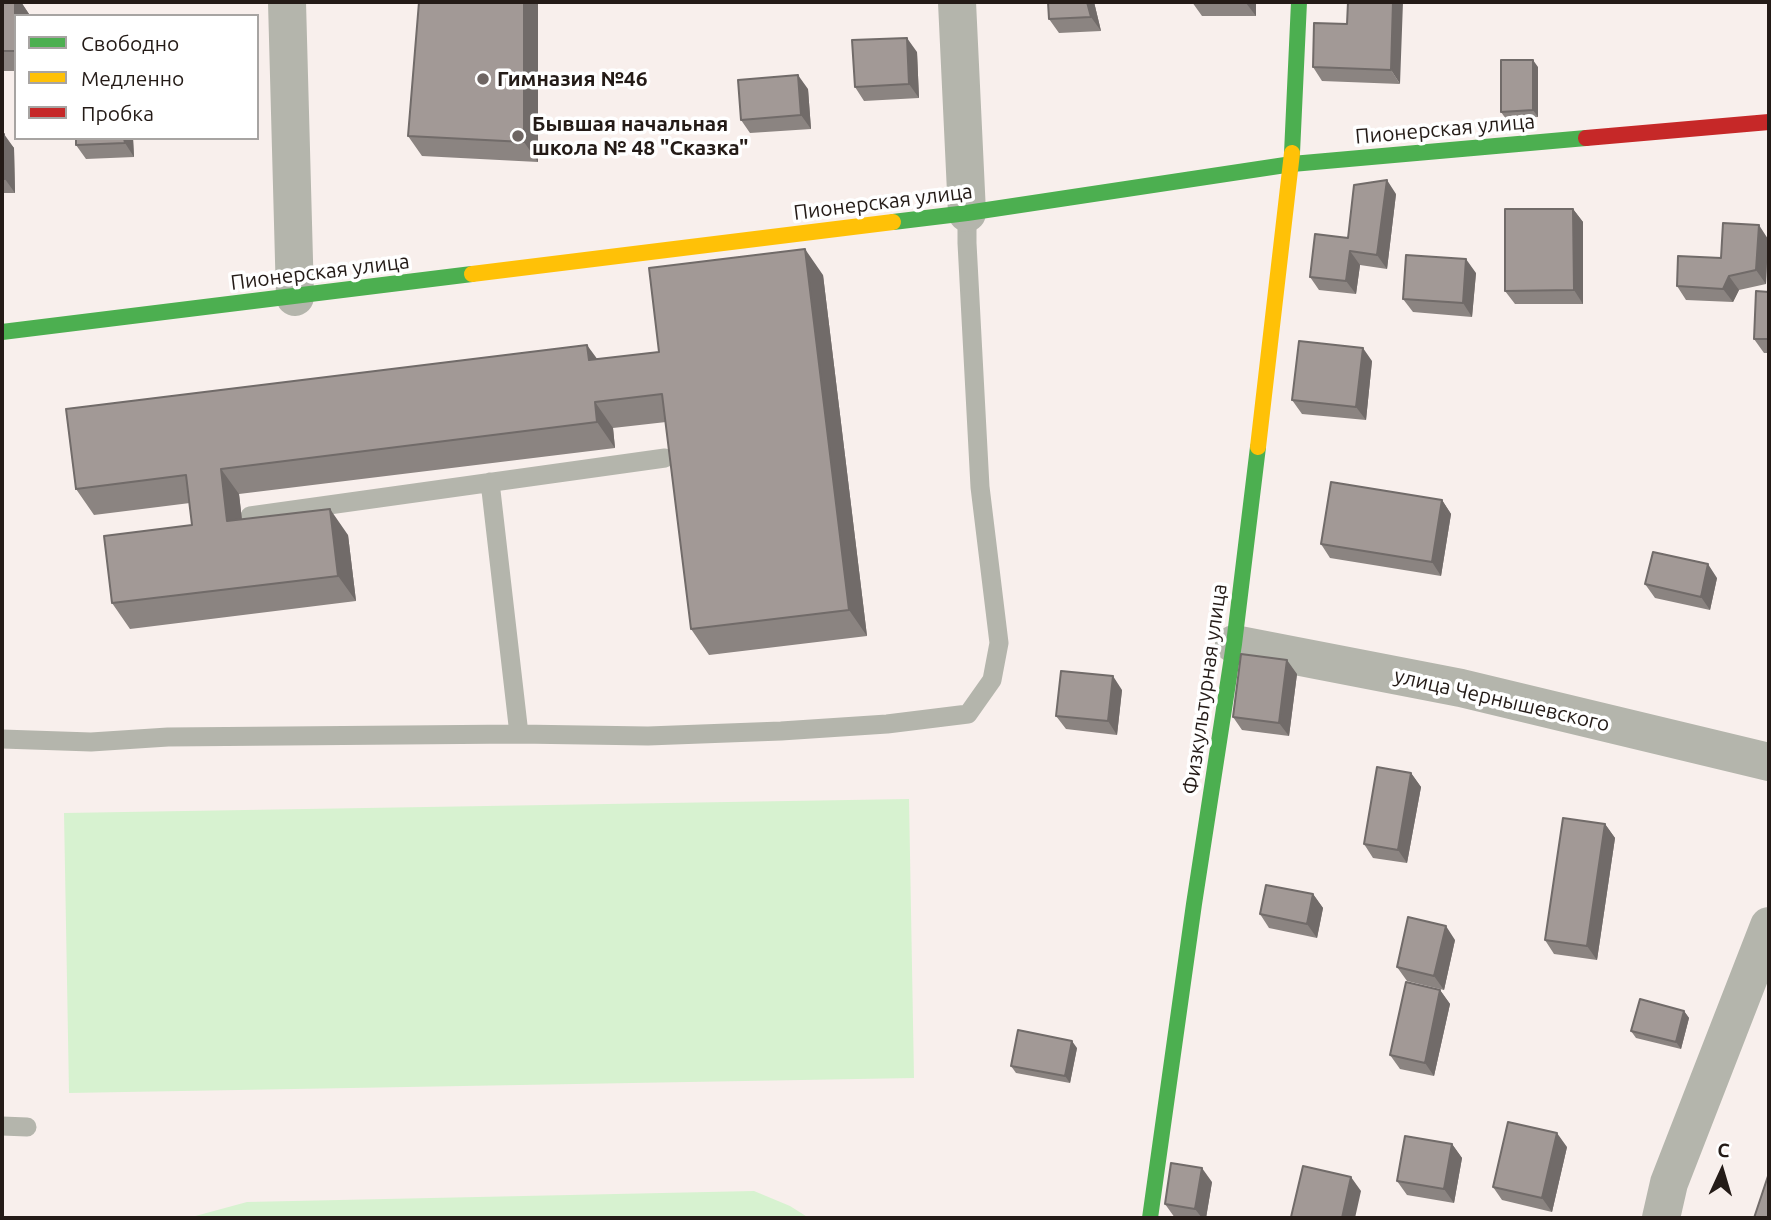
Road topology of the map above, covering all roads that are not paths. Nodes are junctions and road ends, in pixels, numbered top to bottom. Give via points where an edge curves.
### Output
1 (287, 2) edge
2 (957, 2) edge
3 (1299, 2) edge
4 (1769, 122) edge
5 (1292, 164) junction
6 (967, 213) junction
7 (295, 297) junction
8 (2, 332) edge
9 (664, 458) edge
10 (490, 482) junction
11 (250, 516) edge
12 (1234, 644) junction
13 (519, 734) junction
14 (2, 739) edge
15 (1769, 762) edge
16 (1769, 926) edge
17 (2, 1126) edge
18 (27, 1127) dead end
19 (1150, 1218) edge
20 (1661, 1218) edge

1 - 7 street
2 - 6 street
3 - 5 street, Физкультурная улица
4 - 5 street, Пионерская улица
5 - 6 street, Пионерская улица
5 - 12 street, Физкультурная улица
6 - 7 street, Пионерская улица
6 - 13 lane via 980,487 999,643 992,680 968,715 887,724 648,736
7 - 8 street, Пионерская улица
9 - 10 lane
10 - 11 lane
10 - 13 lane
12 - 15 street, улица Чернышевского via 1461,688
12 - 19 street, Физкультурная улица
13 - 14 lane via 168,737 91,742
16 - 20 street via 1669,1183
17 - 18 lane

